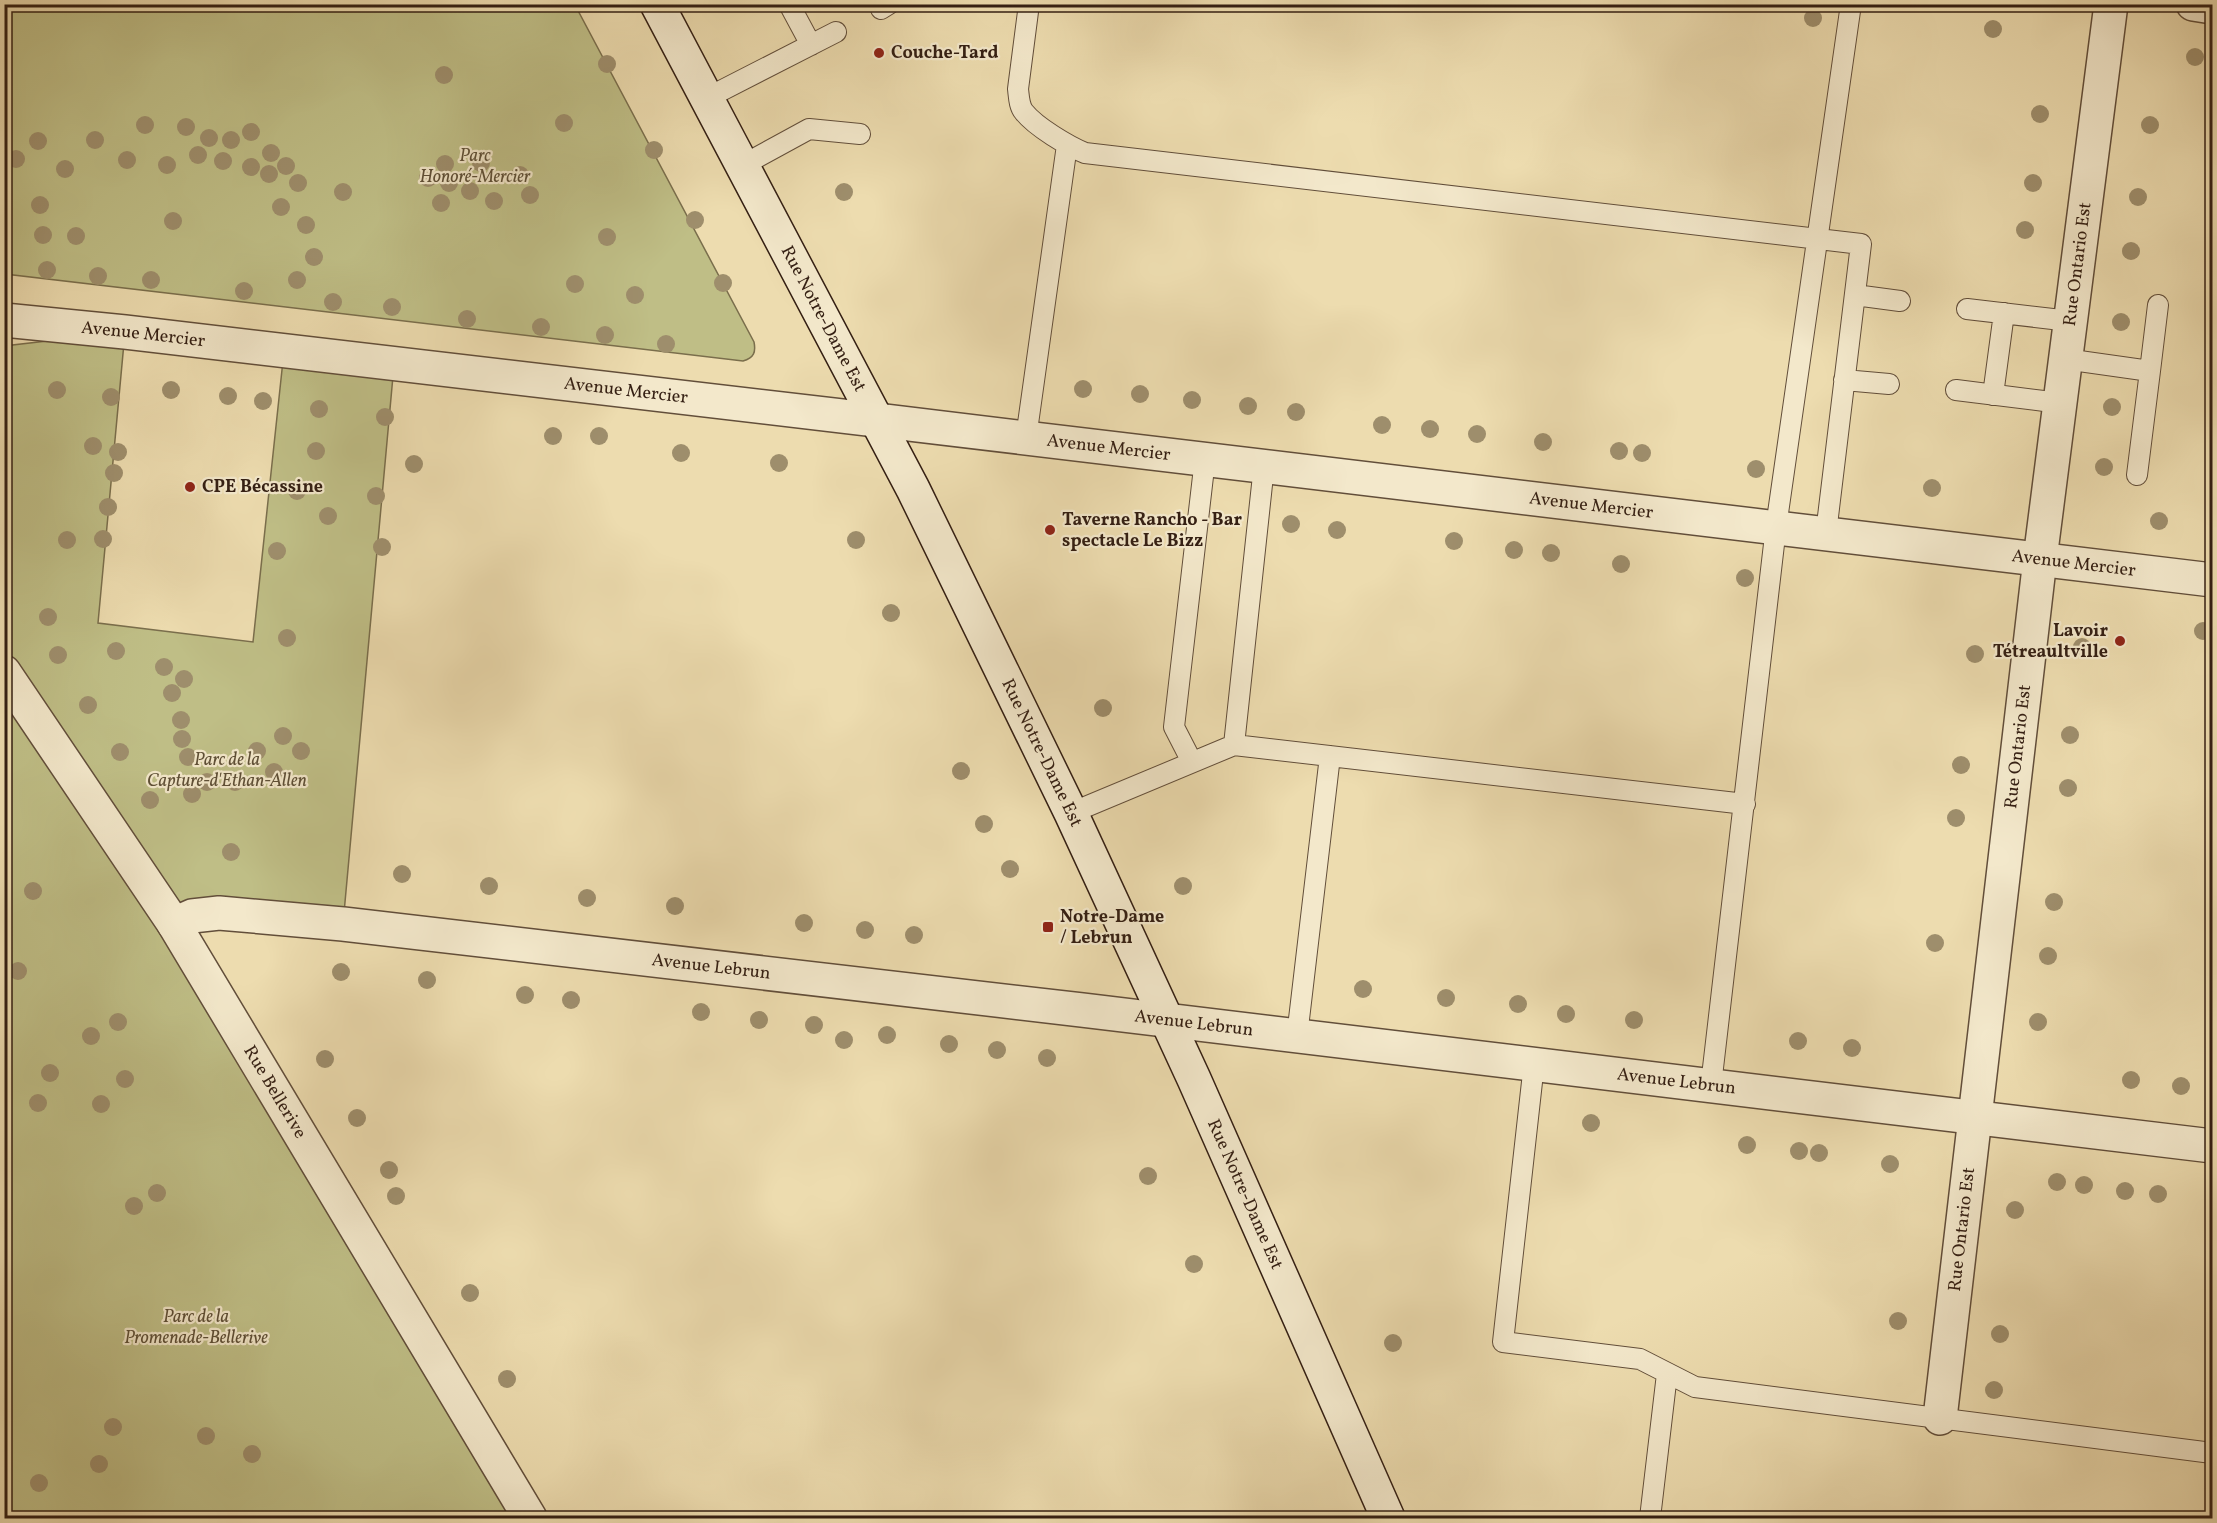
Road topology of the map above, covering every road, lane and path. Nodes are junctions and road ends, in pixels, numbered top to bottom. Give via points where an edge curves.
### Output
1 (789, 4) edge
2 (1029, 4) edge
3 (1851, 4) edge
4 (2111, 4) edge
5 (2193, 4) edge
6 (658, 5) edge
7 (2212, 7) edge
8 (836, 32) dead end
9 (811, 45) junction
10 (707, 98) junction
11 (860, 134) dead end
12 (1067, 145) junction
13 (743, 165) junction
14 (1818, 239) junction
15 (1855, 295) junction
16 (1900, 301) dead end
17 (2158, 305) dead end
18 (1967, 309) dead end
19 (2004, 313) junction
20 (4, 320) edge
21 (2070, 321) junction
22 (2065, 359) junction
23 (2150, 371) junction
24 (1844, 380) junction
25 (1889, 384) dead end
26 (1956, 390) dead end
27 (1993, 395) junction
28 (2060, 403) junction
29 (876, 420) junction
30 (1026, 438) junction
31 (1205, 459) junction
32 (1264, 466) junction
33 (2138, 475) dead end
34 (1776, 527) junction
35 (1826, 533) junction
36 (2040, 559) junction
37 (2212, 580) edge
38 (4, 672) edge
39 (1234, 744) junction
40 (1330, 756) junction
41 (1192, 762) junction
42 (1745, 804) junction
43 (1071, 813) junction
44 (174, 924) junction
45 (1167, 1020) junction
46 (1297, 1036) junction
47 (1534, 1064) junction
48 (1711, 1085) junction
49 (1974, 1118) junction
50 (2212, 1146) edge
51 (1667, 1374) junction
52 (1940, 1418) junction
53 (2212, 1453) edge
54 (531, 1518) edge
55 (1388, 1518) edge
56 (1650, 1518) edge

1 - 9 lane
2 - 12 lane via 1019,101 1024,112
3 - 14 lane
4 - 21 street, Rue Ontario Est
5 - 7 street
6 - 10 street, Rue Notre-Dame Est
8 - 9 lane
9 - 10 lane
10 - 13 street, Rue Notre-Dame Est
11 - 13 lane via 809,129
12 - 14 lane via 1085,153
12 - 30 lane
13 - 29 street, Rue Notre-Dame Est
14 - 15 lane via 1861,244
14 - 34 lane
15 - 16 lane
15 - 24 lane
17 - 23 lane
18 - 19 lane
19 - 21 lane
19 - 27 lane
20 - 29 street, Avenue Mercier
21 - 22 street, Rue Ontario Est
22 - 23 lane
22 - 28 street, Rue Ontario Est
23 - 33 lane
24 - 25 lane
24 - 35 lane
26 - 27 lane
27 - 28 lane
28 - 36 street, Rue Ontario Est
29 - 30 street, Avenue Mercier
29 - 43 street, Rue Notre-Dame Est
30 - 31 street, Avenue Mercier
31 - 32 street, Avenue Mercier
31 - 41 lane via 1174,727
32 - 34 street, Avenue Mercier
32 - 39 lane
34 - 35 street, Avenue Mercier
34 - 42 lane
35 - 36 street, Avenue Mercier
36 - 37 street, Avenue Mercier
36 - 49 street, Rue Ontario Est
38 - 44 street, Rue Bellerive
39 - 40 lane
39 - 41 lane
40 - 42 lane
40 - 46 lane
41 - 43 lane
42 - 48 lane
43 - 45 street, Rue Notre-Dame Est
44 - 45 street, Avenue Lebrun via 192,916 219,913 266,916
44 - 54 street, Rue Bellerive
45 - 46 street, Avenue Lebrun
45 - 55 street, Rue Notre-Dame Est
46 - 47 street, Avenue Lebrun
47 - 48 street, Avenue Lebrun
47 - 51 lane via 1503,1342 1640,1359
48 - 49 street, Avenue Lebrun
49 - 50 street, Avenue Lebrun
49 - 52 street, Rue Ontario Est
51 - 52 lane via 1695,1387
51 - 56 lane
52 - 53 lane

